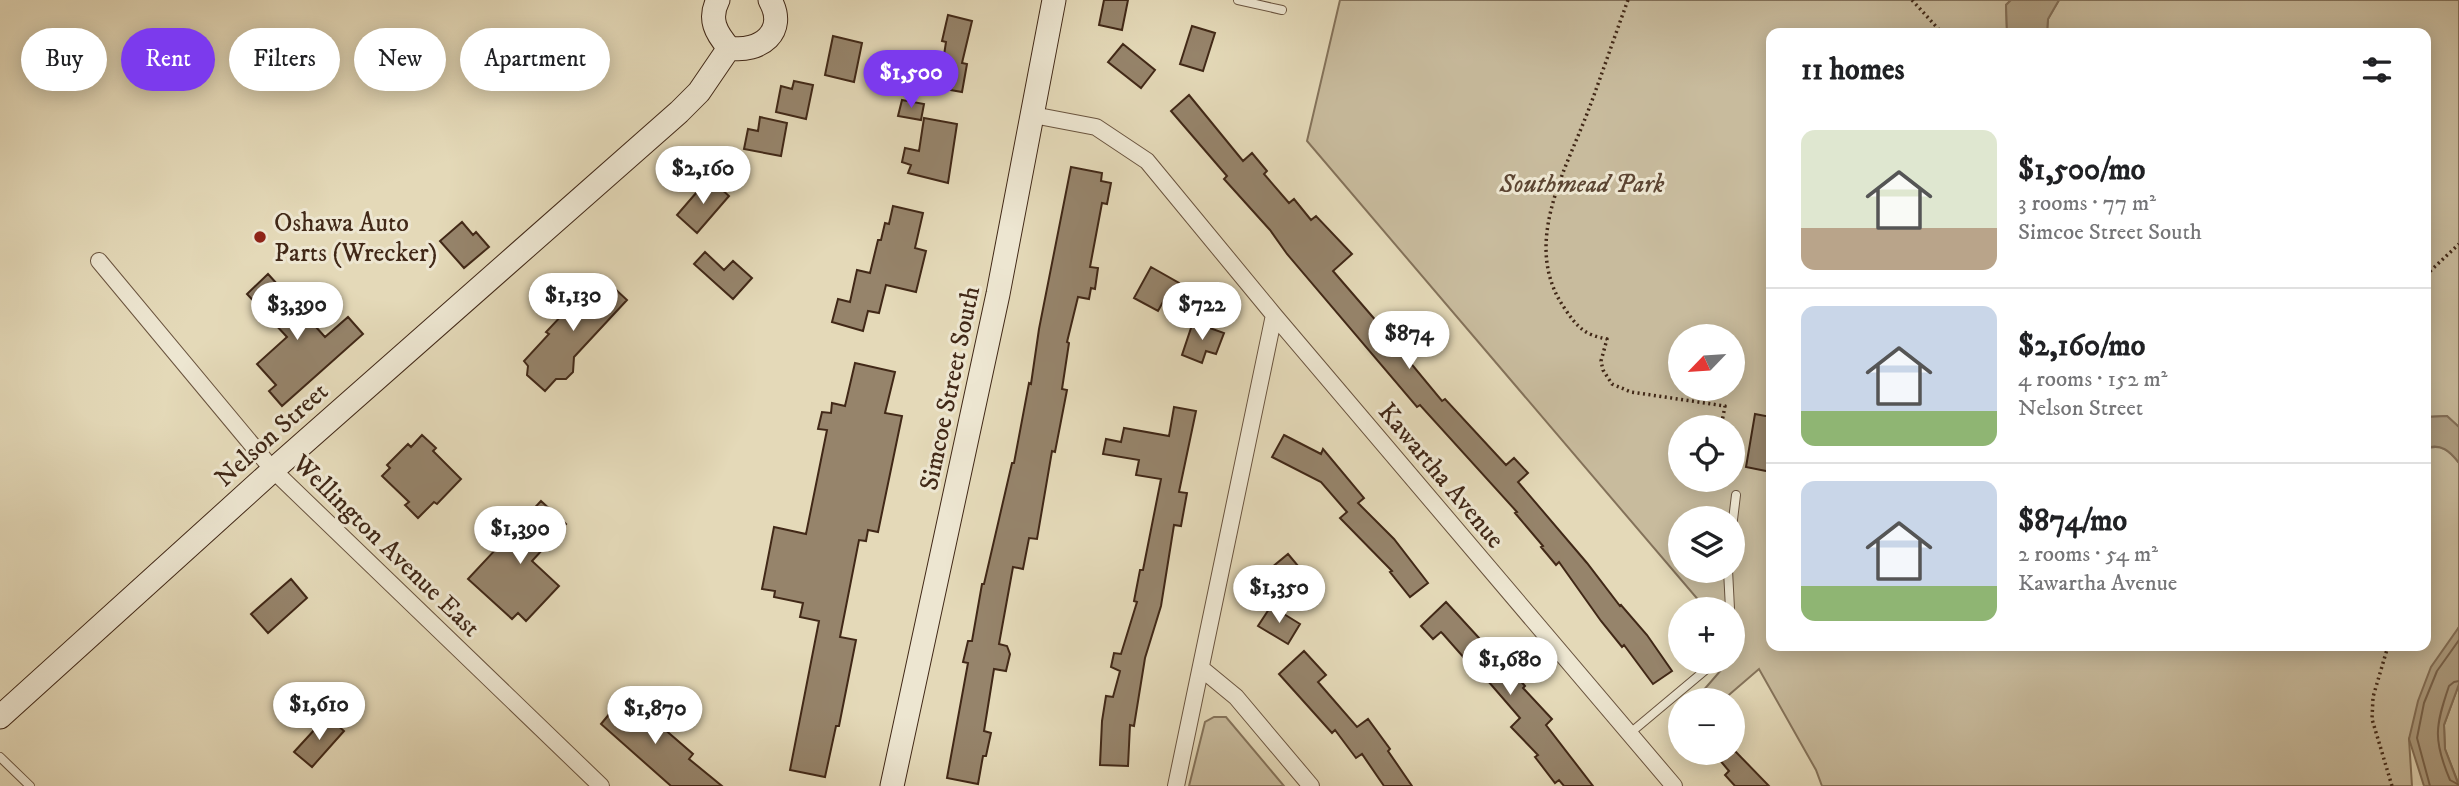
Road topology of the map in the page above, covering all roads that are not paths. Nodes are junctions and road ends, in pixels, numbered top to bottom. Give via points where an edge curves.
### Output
1 (718, 0) edge
2 (770, 0) edge
3 (1054, 0) edge
4 (1238, 0) edge
5 (1282, 10) dead end
6 (729, 48) junction
7 (1033, 115) junction
8 (99, 261) dead end
9 (1275, 314) junction
10 (273, 470) junction
11 (1736, 495) dead end
12 (1735, 506) edge
13 (1202, 669) junction
14 (1701, 674) edge
15 (0, 717) edge
16 (1629, 734) junction
17 (0, 758) edge
18 (30, 786) edge
19 (601, 786) edge
20 (892, 786) edge
21 (1175, 786) edge
22 (1311, 786) edge
23 (1674, 786) edge

1 - 6 street via 714,27
2 - 6 street via 775,13 772,33 756,47
3 - 7 street, Simcoe Street South
4 - 5 lane
6 - 10 street, Nelson Street via 679,112
7 - 9 street, Kawartha Avenue via 1096,127 1147,161
7 - 20 street, Simcoe Street South
8 - 10 street, Wellington Avenue East
9 - 13 street
9 - 16 street, Kawartha Avenue
10 - 15 street, Nelson Street
10 - 19 street, Wellington Avenue East
11 - 12 lane
13 - 21 street
13 - 22 street via 1236,697
14 - 16 lane
16 - 23 street, Kawartha Avenue
17 - 18 lane

